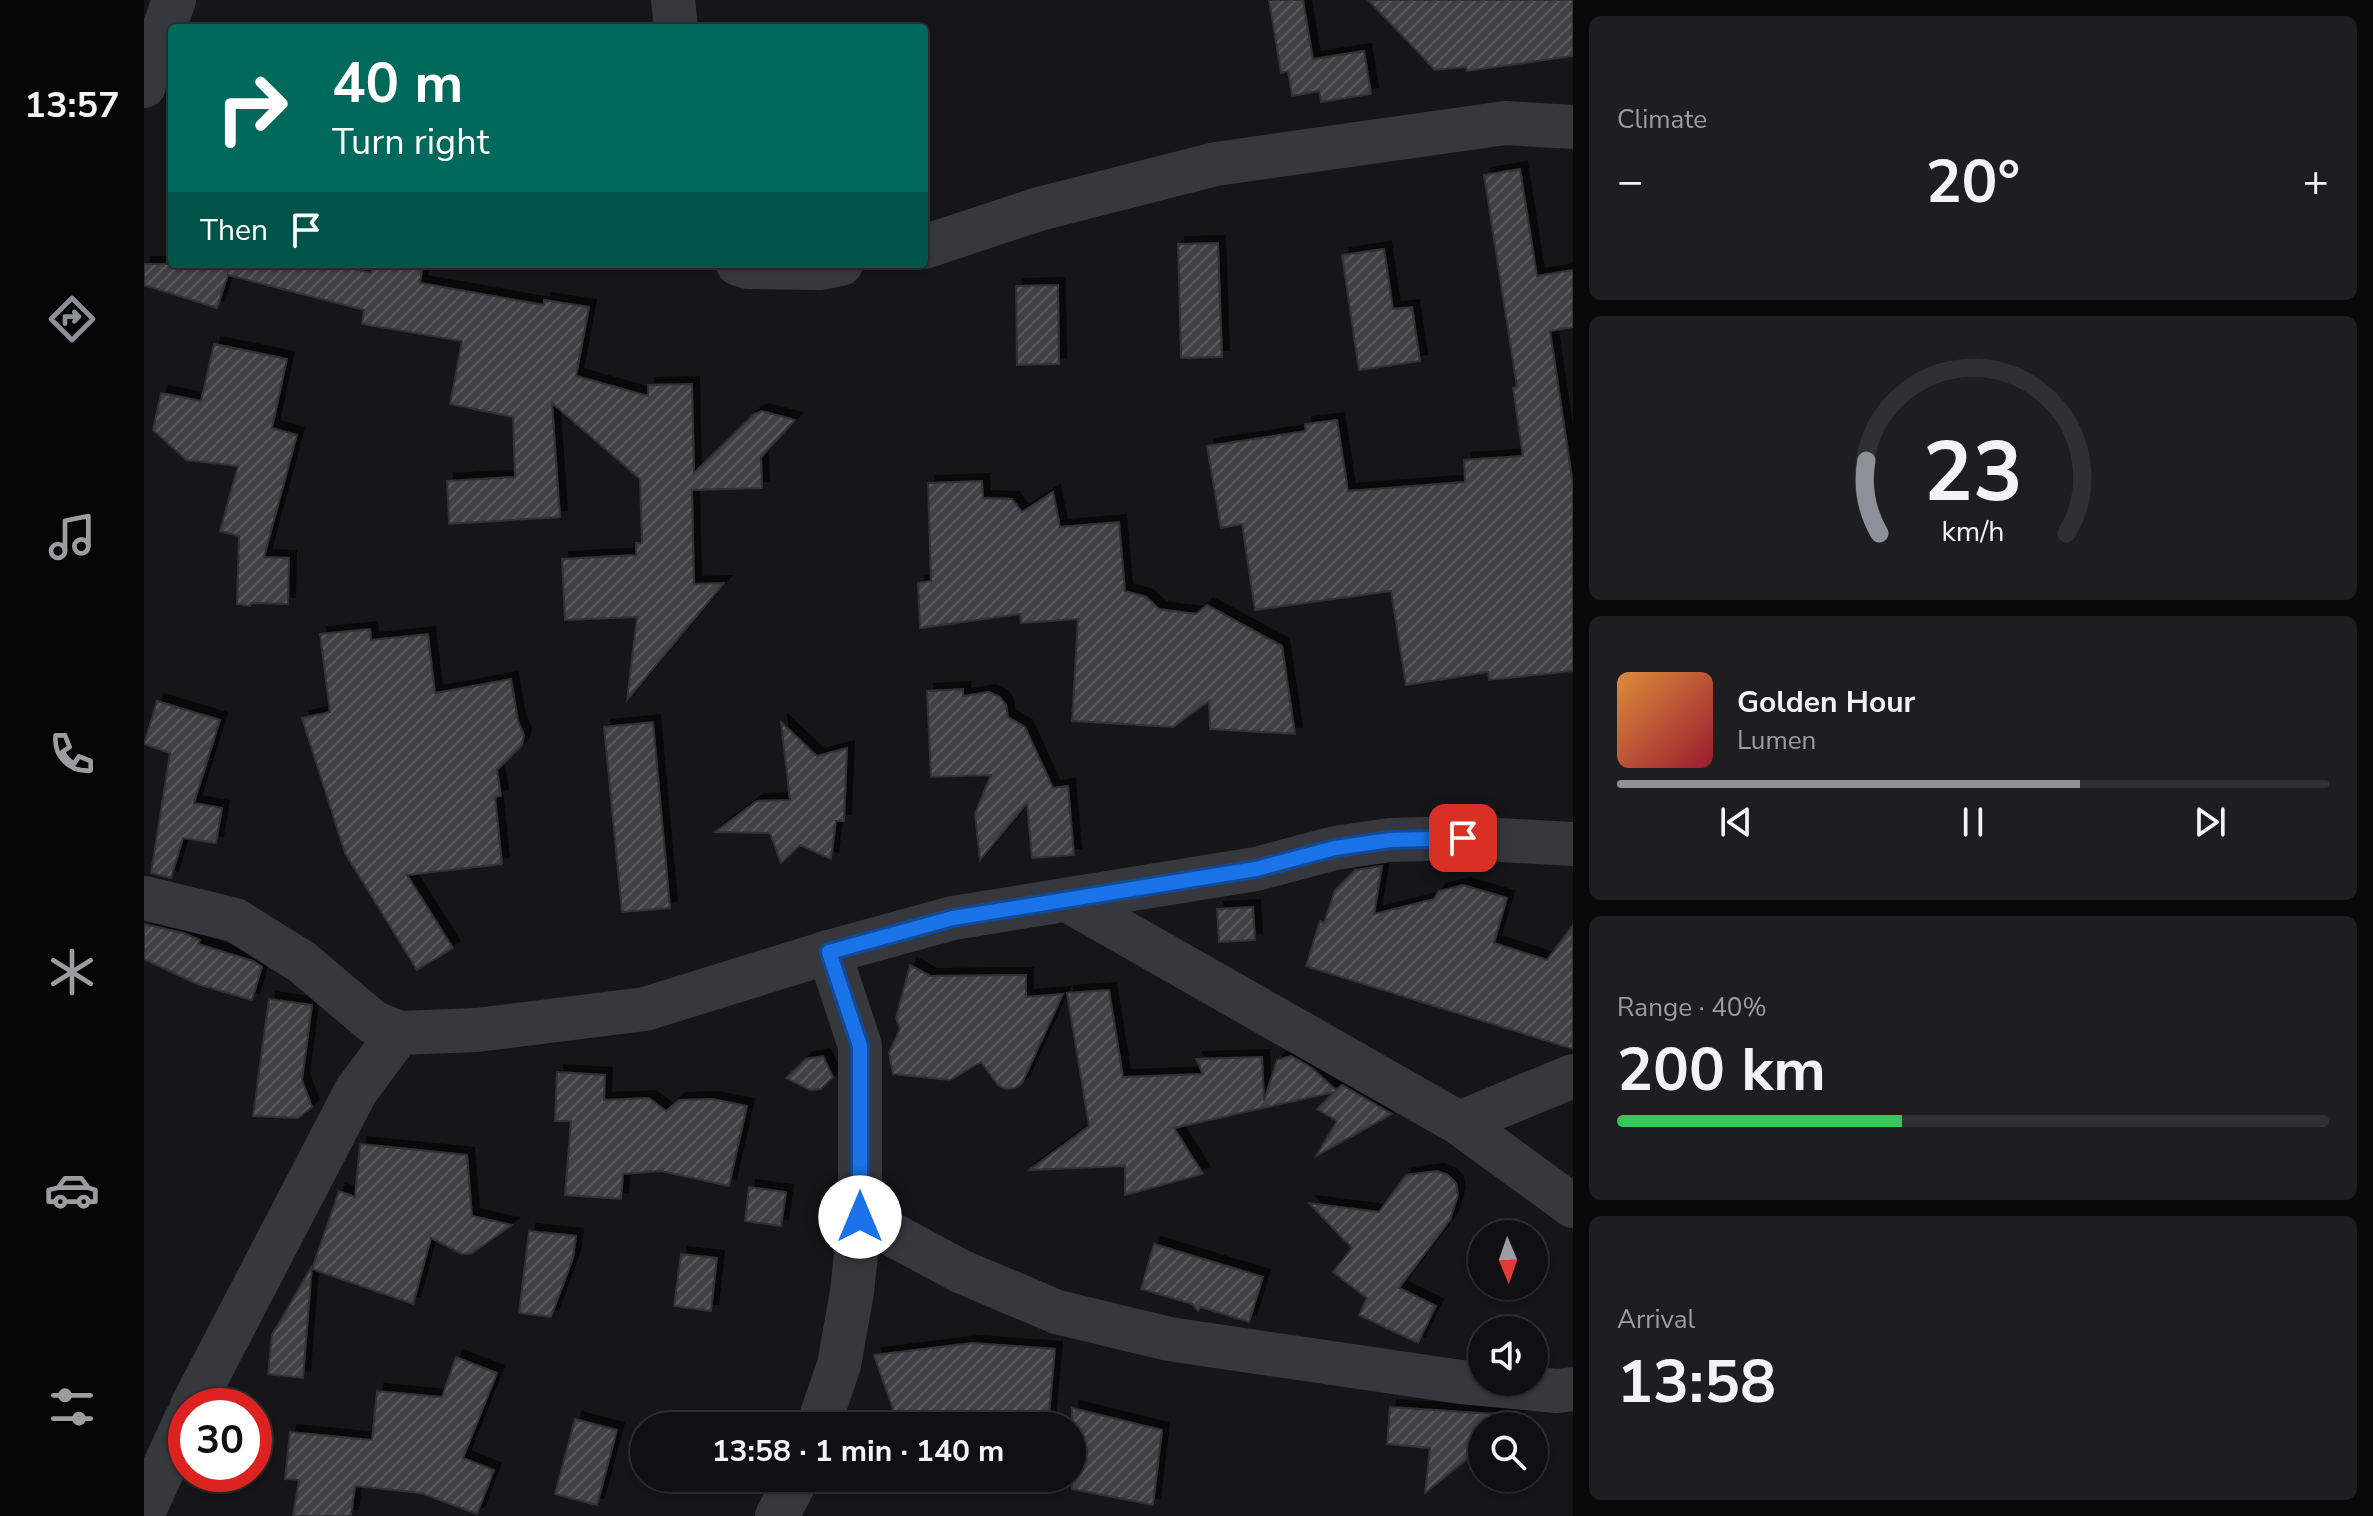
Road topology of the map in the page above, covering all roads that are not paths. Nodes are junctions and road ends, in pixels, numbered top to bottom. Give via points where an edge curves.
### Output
1 (174, 0) edge
2 (673, 0) edge
3 (676, 24) edge
4 (144, 86) edge
5 (1573, 127) edge
6 (928, 246) edge
7 (1573, 844) edge
8 (144, 898) edge
9 (1067, 900) junction
10 (829, 952) junction
11 (399, 1033) junction
12 (1573, 1076) edge
13 (1459, 1123) junction
14 (1573, 1206) edge
15 (860, 1217) junction
16 (201, 1388) edge
17 (1573, 1389) edge
18 (823, 1412) edge
19 (168, 1458) edge
20 (790, 1492) edge
21 (144, 1511) edge
22 (777, 1516) edge

1 - 4 street
2 - 3 street
5 - 6 street via 1505,123 1216,164 1039,209
7 - 9 street via 1390,840 1256,869
8 - 11 street via 235,920 302,962 373,1022
9 - 10 street via 953,918
9 - 13 street
10 - 11 street via 645,1009 477,1030
10 - 15 street via 860,1046
11 - 16 street via 356,1091
12 - 13 street
13 - 14 street
15 - 17 street via 960,1271 1057,1312 1169,1339 1461,1382
15 - 18 street via 839,1365
19 - 21 street
20 - 22 street

